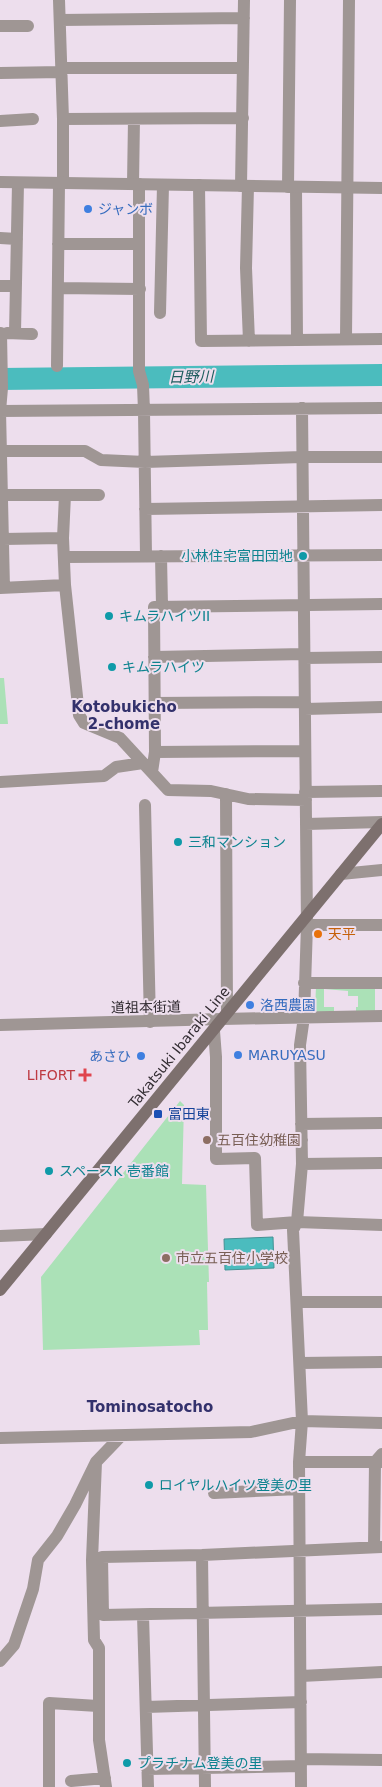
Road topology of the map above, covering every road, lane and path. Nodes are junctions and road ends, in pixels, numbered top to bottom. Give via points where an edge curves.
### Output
1 (59, 0) edge
2 (244, 0) edge
3 (290, 0) edge
4 (349, 0) edge
5 (244, 18) junction
6 (60, 20) junction
7 (0, 26) edge
8 (28, 26) dead end
9 (244, 68) junction
10 (62, 70) junction
11 (0, 73) edge
12 (244, 118) junction
13 (33, 119) dead end
14 (134, 119) junction
15 (64, 120) junction
16 (0, 121) edge
17 (0, 182) edge
18 (18, 183) junction
19 (61, 183) junction
20 (136, 184) junction
21 (163, 185) junction
22 (199, 185) junction
23 (245, 186) junction
24 (292, 187) junction
25 (348, 188) junction
26 (382, 188) edge
27 (0, 238) edge
28 (17, 239) junction
29 (58, 244) junction
30 (140, 244) junction
31 (0, 286) edge
32 (16, 286) junction
33 (58, 288) junction
34 (140, 289) junction
35 (160, 313) dead end
36 (0, 333) edge
37 (15, 333) junction
38 (32, 334) dead end
39 (382, 339) edge
40 (297, 340) junction
41 (346, 340) junction
42 (249, 341) junction
43 (57, 366) dead end
44 (302, 408) junction
45 (382, 408) edge
46 (0, 411) edge
47 (144, 411) junction
48 (1, 451) edge
49 (302, 457) junction
50 (382, 457) edge
51 (145, 462) junction
52 (65, 495) junction
53 (99, 495) dead end
54 (1, 502) edge
55 (382, 505) edge
56 (303, 507) junction
57 (145, 509) junction
58 (63, 538) junction
59 (2, 546) edge
60 (382, 555) edge
61 (146, 556) junction
62 (161, 556) junction
63 (303, 556) junction
64 (65, 557) junction
65 (65, 585) junction
66 (2, 588) edge
67 (382, 604) edge
68 (304, 605) junction
69 (162, 606) junction
70 (304, 656) junction
71 (154, 657) junction
72 (382, 657) edge
73 (154, 703) junction
74 (305, 706) junction
75 (382, 707) edge
76 (305, 751) junction
77 (155, 752) junction
78 (147, 768) junction
79 (0, 782) edge
80 (382, 791) edge
81 (226, 794) junction
82 (305, 796) junction
83 (145, 805) dead end
84 (382, 823) edge
85 (306, 824) junction
86 (382, 870) edge
87 (341, 874) junction
88 (307, 919) junction
89 (382, 925) edge
90 (382, 982) edge
91 (304, 983) junction
92 (225, 1016) junction
93 (382, 1016) edge
94 (304, 1017) junction
95 (150, 1022) junction
96 (0, 1025) edge
97 (214, 1031) junction
98 (382, 1123) edge
99 (301, 1124) junction
100 (302, 1140) junction
101 (262, 1141) dead end
102 (382, 1163) edge
103 (302, 1164) junction
104 (297, 1222) junction
105 (382, 1224) edge
106 (46, 1234) junction
107 (0, 1236) edge
108 (0, 1290) edge
109 (297, 1302) junction
110 (382, 1302) edge
111 (382, 1362) edge
112 (300, 1363) junction
113 (302, 1421) junction
114 (382, 1423) edge
115 (121, 1436) junction
116 (0, 1438) edge
117 (380, 1459) edge
118 (96, 1462) junction
119 (299, 1462) junction
120 (299, 1489) junction
121 (214, 1492) dead end
122 (378, 1547) edge
123 (300, 1551) junction
124 (202, 1555) junction
125 (382, 1609) edge
126 (301, 1611) junction
127 (203, 1614) junction
128 (143, 1616) junction
129 (0, 1662) edge
130 (382, 1672) edge
131 (301, 1676) junction
132 (301, 1702) junction
133 (204, 1705) junction
134 (98, 1706) junction
135 (146, 1707) junction
136 (382, 1760) edge
137 (301, 1763) junction
138 (205, 1768) junction
139 (147, 1769) junction
140 (71, 1782) dead end
141 (105, 1783) edge
142 (49, 1787) edge
143 (148, 1787) edge
144 (205, 1787) edge
145 (301, 1787) edge

1 - 6 street
2 - 5 street
3 - 24 street
4 - 25 street
5 - 6 street
5 - 9 street
6 - 10 street
7 - 8 street
9 - 10 street
9 - 12 street
10 - 11 street
10 - 15 street
12 - 14 street
12 - 23 street
13 - 16 street
14 - 15 street
14 - 20 street
15 - 19 street
17 - 18 street
18 - 19 street
18 - 28 street
19 - 20 street
19 - 29 street
20 - 21 street
20 - 30 street
21 - 22 street
21 - 35 street
22 - 23 street
22 - 42 street via 201,341
23 - 24 street
23 - 42 street
24 - 25 street
24 - 40 street
25 - 26 street
25 - 41 street
27 - 28 street
28 - 32 street
29 - 30 street
29 - 33 street
30 - 34 street
31 - 32 street
32 - 37 street
33 - 34 street
33 - 43 street
34 - 47 street via 140,371 144,385
36 - 37 street
36 - 46 street
37 - 38 street
39 - 41 street
40 - 41 street
40 - 42 street
44 - 45 street
44 - 47 street
44 - 49 street
46 - 47 street
46 - 48 street
47 - 51 street
48 - 51 street via 85,451 101,460
48 - 54 street
49 - 50 street
49 - 51 street
49 - 56 street
51 - 57 street
52 - 53 street
52 - 54 street
52 - 58 street
54 - 59 street
55 - 56 street
56 - 57 street
56 - 63 street
57 - 61 street
58 - 59 street
58 - 64 street
59 - 66 street
60 - 63 street
61 - 62 street
61 - 64 street
62 - 63 street
62 - 69 street
63 - 68 street
64 - 65 street
65 - 66 street
65 - 78 street via 79,715 84,723 120,738
67 - 68 street
68 - 69 street
68 - 70 street
69 - 71 street via 154,607
70 - 71 street
70 - 72 street
70 - 74 street
71 - 73 street
73 - 74 street
73 - 77 street
74 - 75 street
74 - 76 street
76 - 77 street
76 - 82 street
77 - 78 street
78 - 79 street via 116,767 104,776
78 - 81 street via 168,790
80 - 82 street
81 - 82 street via 248,799
81 - 92 street
82 - 85 street
83 - 95 street
84 - 85 street
84 - 87 main road, Takatsuki Ibaraki Line
85 - 88 street
86 - 87 street
87 - 88 main road, Takatsuki Ibaraki Line
88 - 89 street
88 - 91 street
88 - 92 main road, Takatsuki Ibaraki Line
90 - 91 street
91 - 94 street
92 - 94 street, 道祖本街道
92 - 95 street, 道祖本街道
92 - 97 main road, Takatsuki Ibaraki Line
93 - 94 street, 道祖本街道
94 - 99 street via 300,1046
95 - 96 street, 道祖本街道
97 - 104 street via 216,1159 255,1158 257,1225
97 - 106 main road, Takatsuki Ibaraki Line
98 - 99 street
99 - 100 street
100 - 101 street
100 - 103 street
102 - 103 street
103 - 104 street
104 - 105 street
104 - 109 street via 293,1230
106 - 107 street
106 - 108 main road, Takatsuki Ibaraki Line
109 - 110 street
109 - 112 street
111 - 112 street
112 - 113 street
113 - 114 street
113 - 115 street via 251,1432
113 - 119 street
115 - 116 street
115 - 118 street
117 - 119 street
117 - 122 street
118 - 129 street via 57,1536 38,1560 33,1588 14,1645
118 - 134 street via 92,1560 94,1640 99,1648
119 - 120 street
120 - 121 street
120 - 123 street
122 - 123 street
123 - 124 street
123 - 126 street
124 - 127 street
124 - 128 street via 102,1557 103,1615
125 - 126 street
126 - 127 street
126 - 131 street
127 - 128 street
127 - 133 street
128 - 135 street
130 - 131 street
131 - 132 street
132 - 133 street
132 - 137 street
133 - 135 street
133 - 138 street
134 - 141 street
134 - 142 street via 49,1703
135 - 139 street
136 - 137 street
137 - 138 street
137 - 145 street
138 - 139 street
138 - 144 street
139 - 143 street
140 - 141 street

